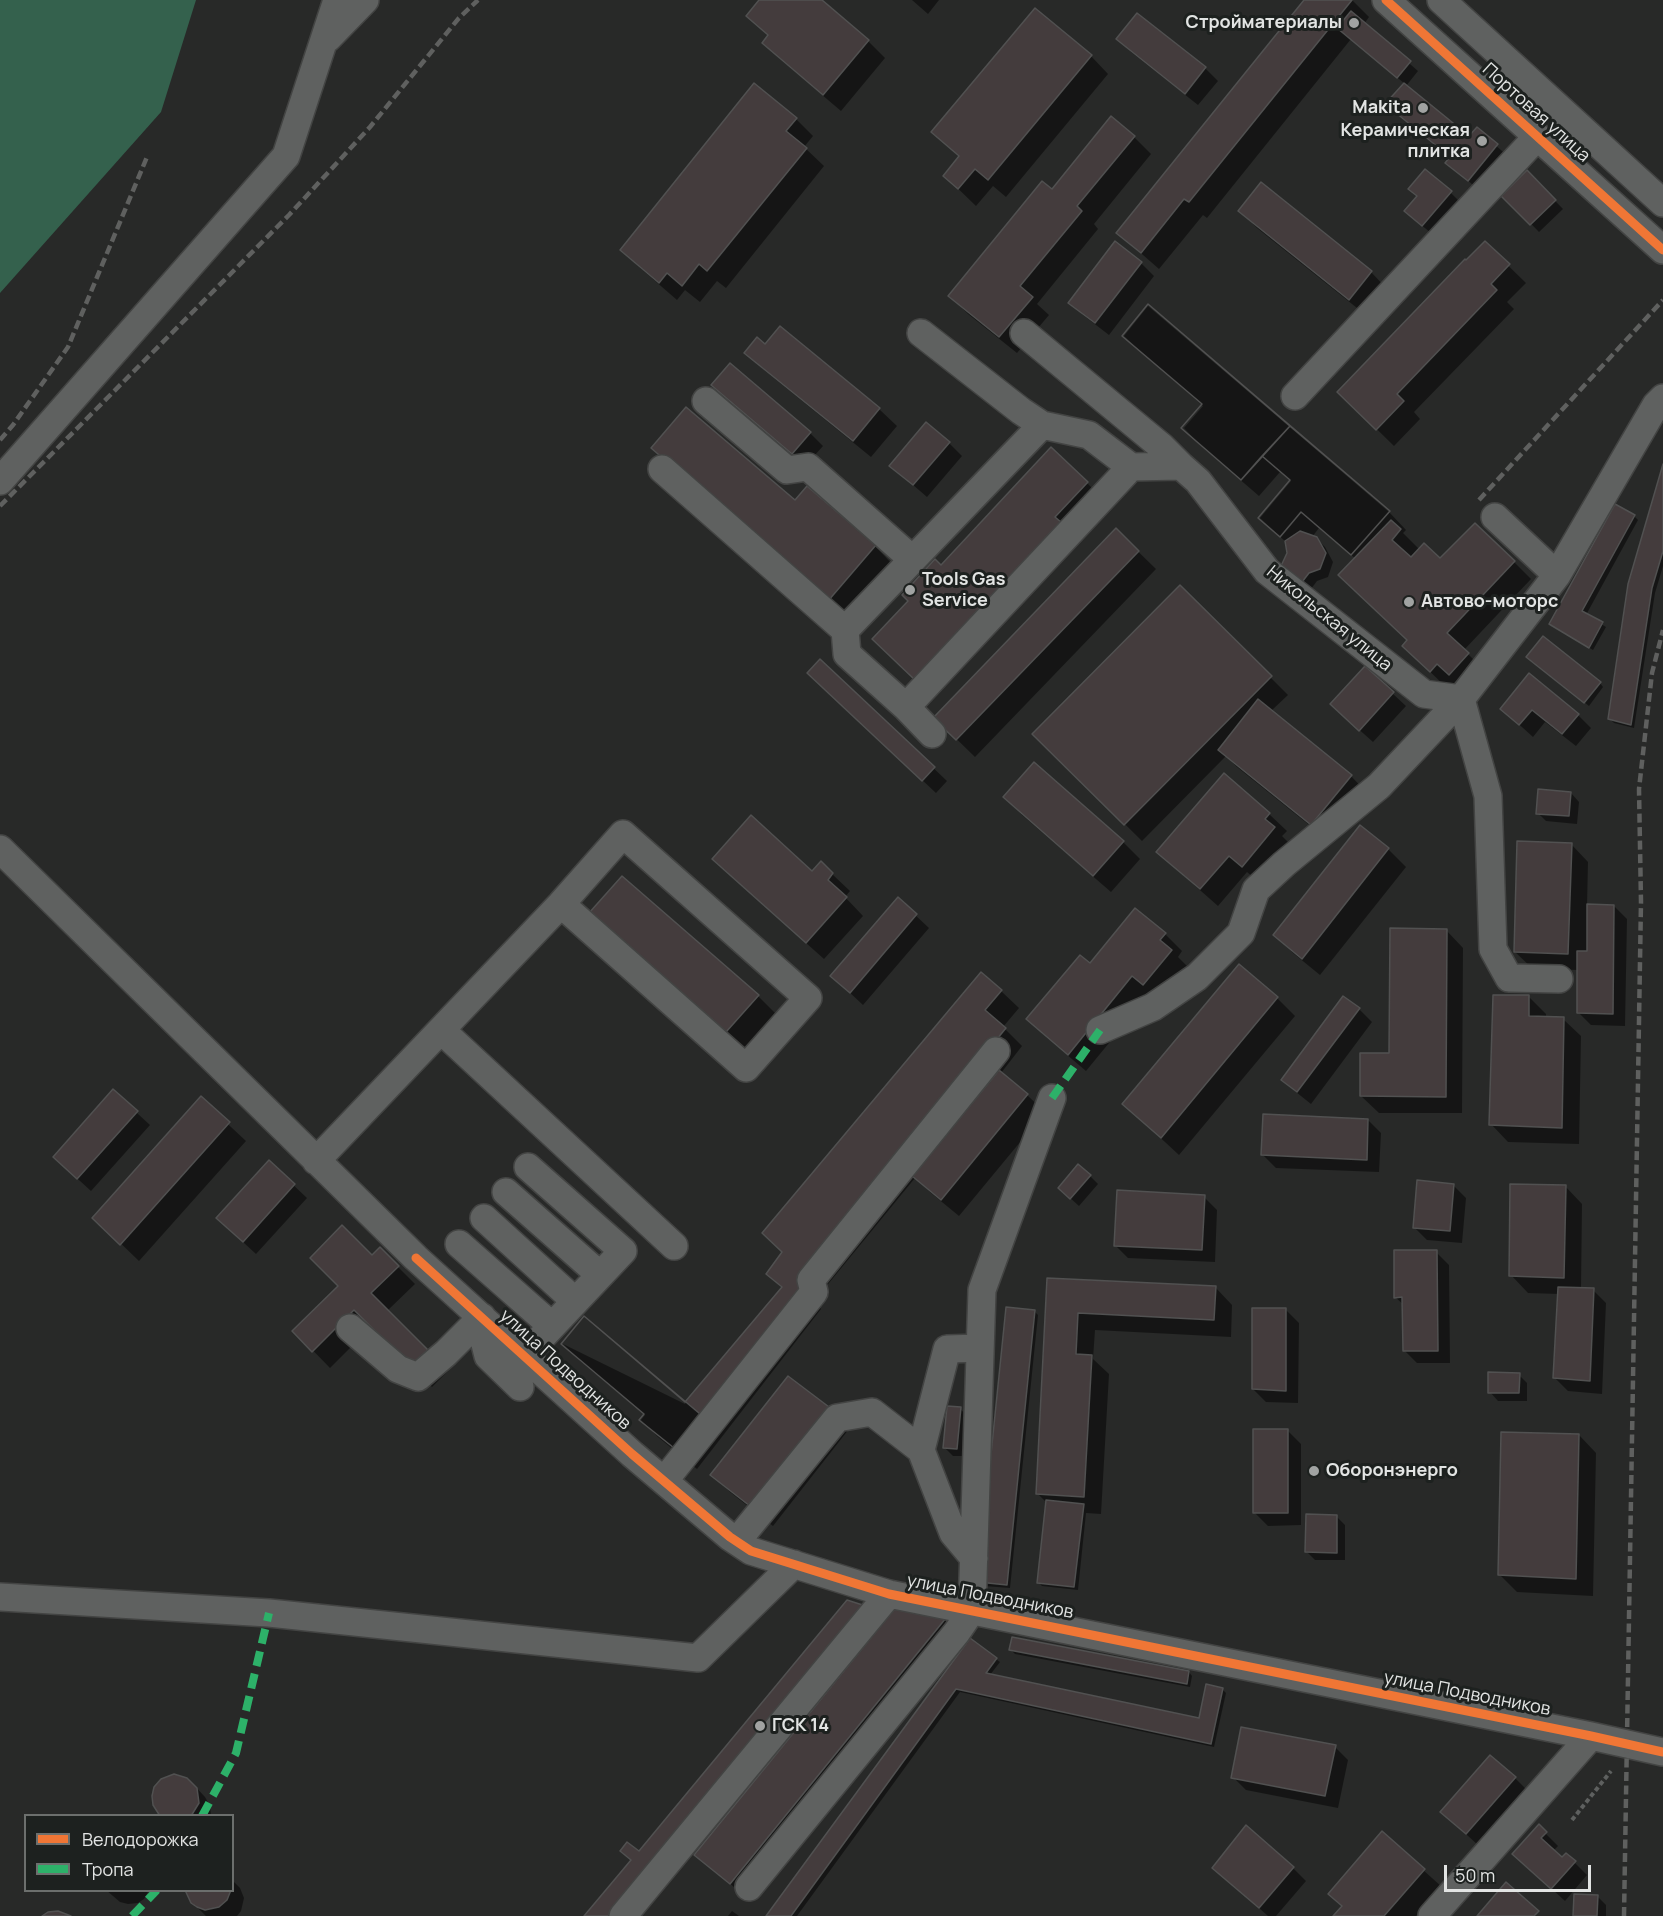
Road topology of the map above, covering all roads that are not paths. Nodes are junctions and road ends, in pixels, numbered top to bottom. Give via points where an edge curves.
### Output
1 (337, 0) edge
2 (365, 0) edge
3 (1386, 0) edge
4 (1441, 0) edge
5 (322, 44) junction
6 (1537, 137) junction
7 (1596, 142) junction
8 (1572, 167) junction
9 (1663, 204) edge
10 (1663, 250) edge
11 (921, 333) dead end
12 (1024, 333) dead end
13 (1295, 396) dead end
14 (1663, 398) edge
15 (706, 401) dead end
16 (1042, 425) junction
17 (1180, 466) junction
18 (1131, 467) junction
19 (662, 469) dead end
20 (0, 481) edge
21 (1496, 517) dead end
22 (912, 559) junction
23 (1557, 575) junction
24 (844, 630) junction
25 (1461, 699) junction
26 (906, 707) junction
27 (932, 734) dead end
28 (0, 849) edge
29 (561, 904) junction
30 (1559, 979) dead end
31 (441, 1030) junction
32 (1100, 1030) dead end
33 (996, 1051) dead end
34 (1052, 1098) dead end
35 (316, 1161) junction
36 (528, 1167) dead end
37 (506, 1192) dead end
38 (484, 1218) dead end
39 (459, 1244) dead end
40 (674, 1246) dead end
41 (600, 1275) junction
42 (575, 1301) junction
43 (489, 1324) junction
44 (552, 1326) junction
45 (350, 1328) dead end
46 (980, 1348) junction
47 (524, 1356) junction
48 (520, 1387) dead end
49 (921, 1450) junction
50 (664, 1481) junction
51 (737, 1541) junction
52 (974, 1558) junction
53 (794, 1564) junction
54 (889, 1594) junction
55 (0, 1597) edge
56 (972, 1610) junction
57 (1591, 1736) junction
58 (1663, 1752) edge
59 (749, 1887) dead end
60 (623, 1916) edge
61 (1432, 1916) edge

1 - 5 street
2 - 5 street
3 - 6 street, Портовая улица
4 - 7 street
5 - 20 street via 286,156
6 - 8 street, Портовая улица
6 - 13 street
7 - 8 street
7 - 9 street
8 - 10 street, Портовая улица
11 - 16 street
12 - 17 street, Никольская улица
14 - 23 street
15 - 22 street via 787,470 808,467
16 - 18 street via 1089,435
16 - 22 street
17 - 18 street
17 - 25 street, Никольская улица via 1198,481 1267,571 1424,694
18 - 26 street
19 - 24 street
21 - 23 street
22 - 24 street
23 - 25 street
24 - 26 street via 847,654
25 - 30 street via 1488,796 1493,950 1509,978
25 - 32 street via 1379,786 1256,890 1241,933 1197,977 1153,1007
26 - 27 street
28 - 35 street, улица Подводников
29 - 29 street via 746,1068 808,999 623,834
29 - 31 street
31 - 35 street
31 - 40 street
33 - 50 street via 811,1280 814,1292
34 - 46 street via 982,1290
35 - 43 street, улица Подводников
36 - 41 street via 623,1251
37 - 41 street
38 - 42 street
39 - 44 street
41 - 42 street
42 - 44 street
43 - 45 street via 418,1377 398,1369
43 - 47 street, улица Подводников
43 - 48 street via 485,1344 488,1356
44 - 47 street
46 - 49 street via 947,1349
46 - 52 street
47 - 50 street, улица Подводников
49 - 51 street via 872,1412 837,1418
49 - 52 street via 953,1533
50 - 51 street, улица Подводников
51 - 53 street, улица Подводников via 752,1551
52 - 56 street
53 - 54 street, улица Подводников
53 - 55 street via 698,1658 269,1613
54 - 56 street, улица Подводников
54 - 60 street
56 - 57 street, улица Подводников
56 - 59 street
57 - 58 street, улица Подводников
57 - 61 street

